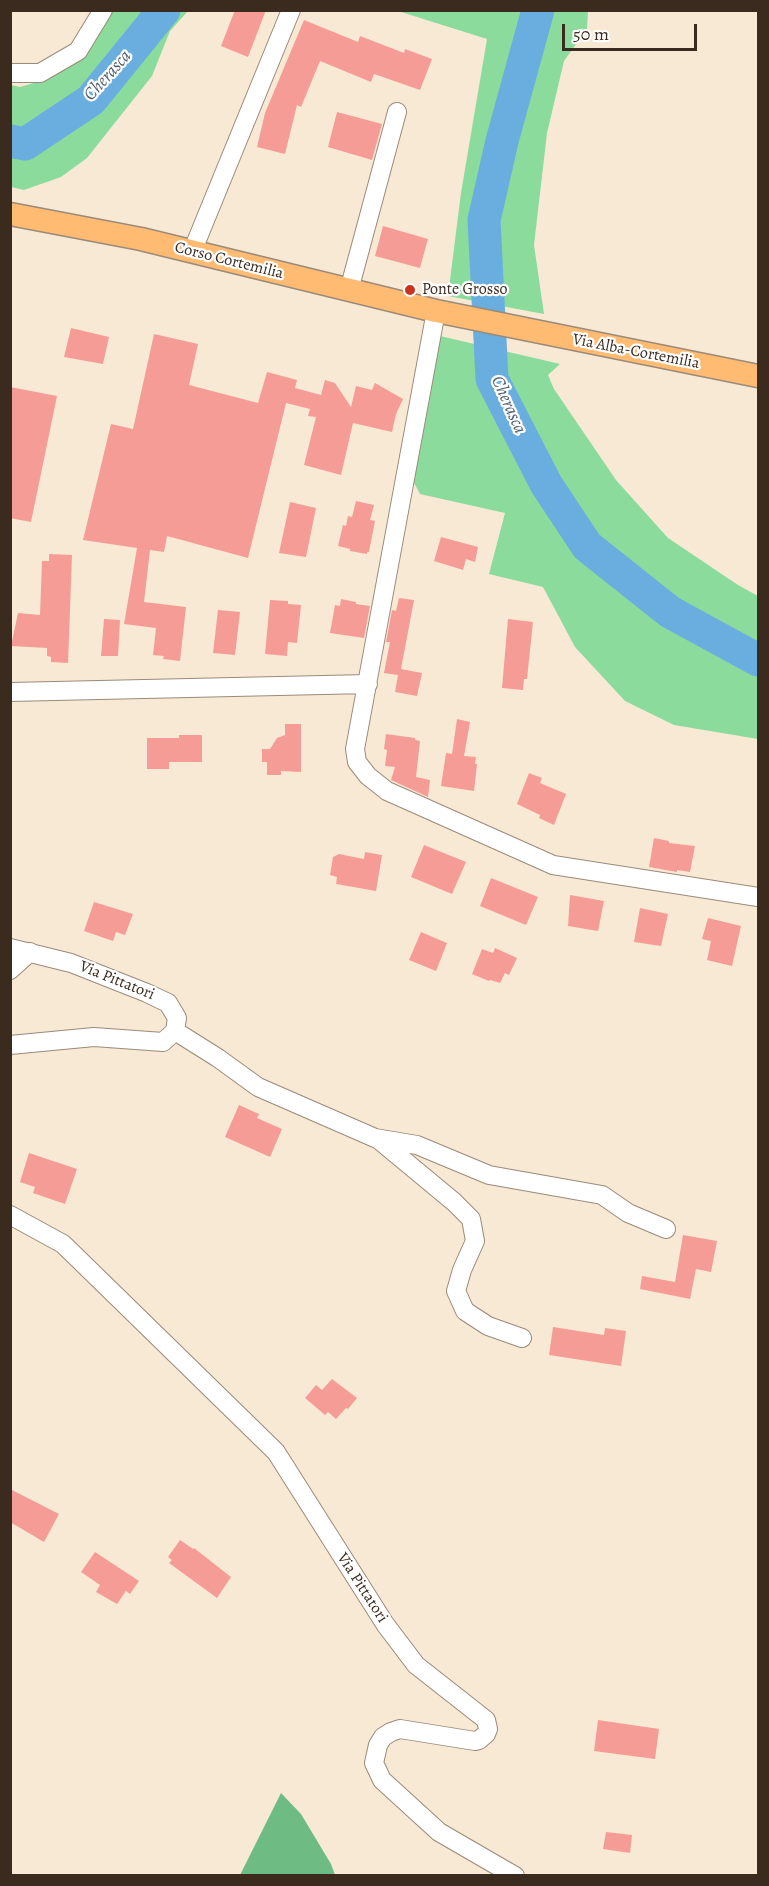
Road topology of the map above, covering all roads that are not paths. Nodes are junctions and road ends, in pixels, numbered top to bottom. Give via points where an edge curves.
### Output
1 (103, 10) edge
2 (291, 10) edge
3 (10, 73) edge
4 (397, 112) dead end
5 (10, 214) edge
6 (192, 252) junction
7 (349, 290) junction
8 (441, 312) junction
9 (759, 376) edge
10 (368, 684) junction
11 (10, 692) edge
12 (759, 897) edge
13 (10, 948) edge
14 (30, 952) junction
15 (10, 969) edge
16 (175, 1031) junction
17 (10, 1045) edge
18 (377, 1138) junction
19 (10, 1215) edge
20 (666, 1229) dead end
21 (522, 1338) dead end
22 (515, 1875) edge

1 - 3 street via 78,51 40,73
2 - 6 street
4 - 7 street
5 - 6 main road, Corso Cortemilia
6 - 7 main road, Corso Cortemilia
7 - 8 main road, Corso Cortemilia
8 - 9 main road, Via Alba-Cortemilia
8 - 10 street
10 - 11 street
10 - 12 street via 355,748 357,762 387,791 554,865
13 - 14 street, Via Pittatori
14 - 15 street
14 - 16 street, Via Pittatori via 71,963 168,1003 177,1018
16 - 17 street via 163,1042 94,1037
16 - 18 street via 258,1087
18 - 20 street via 417,1145 489,1174 602,1195 628,1214
18 - 21 street via 471,1219 475,1241 456,1291 465,1311 488,1326
19 - 22 street, Via Pittatori via 63,1244 276,1452 385,1624 416,1665 486,1720 486,1734 475,1741 400,1729 391,1732 378,1745 374,1763 382,1780 440,1832

